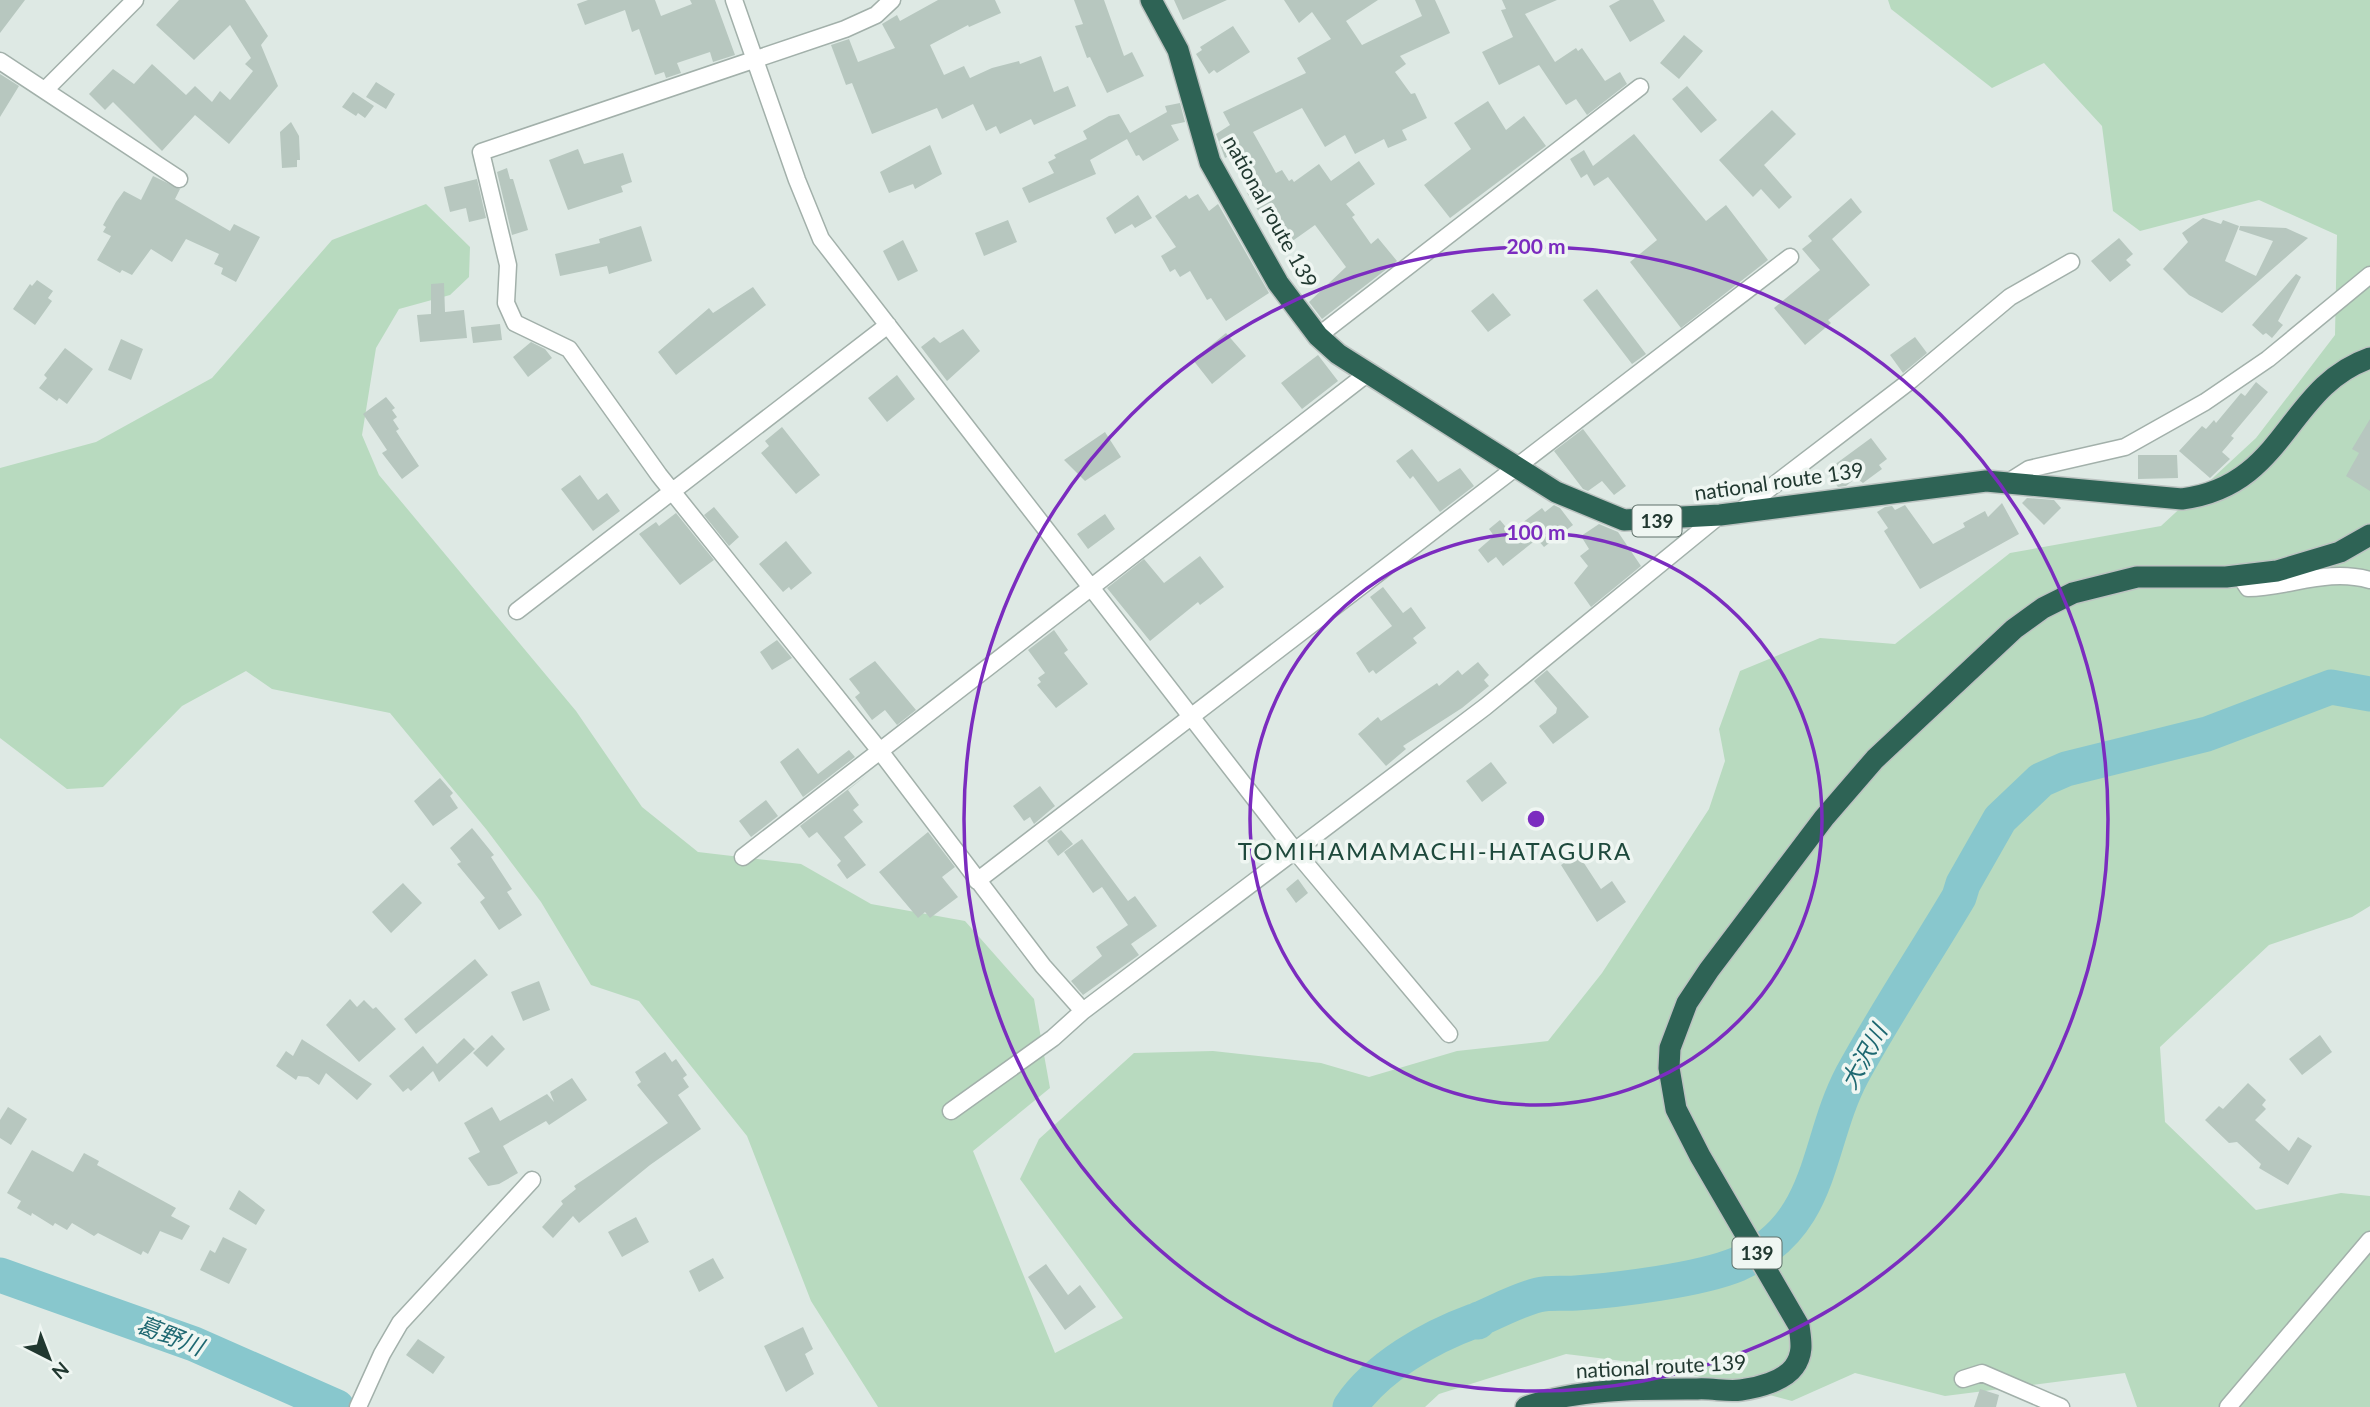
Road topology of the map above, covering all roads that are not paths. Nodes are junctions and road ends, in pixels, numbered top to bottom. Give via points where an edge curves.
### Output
1 (135, 0) edge
2 (734, 0) edge
3 (892, 0) edge
4 (1151, 0) edge
5 (0, 61) edge
6 (755, 61) junction
7 (1640, 86) dead end
8 (45, 90) junction
9 (179, 179) dead end
10 (1790, 257) dead end
11 (2071, 262) dead end
12 (2370, 275) edge
13 (888, 325) junction
14 (1318, 336) junction
15 (2370, 358) edge
16 (1368, 373) junction
17 (1518, 468) junction
18 (2010, 481) junction
19 (672, 491) junction
20 (1730, 513) junction
21 (2370, 535) edge
22 (2240, 576) junction
23 (2370, 580) edge
24 (1092, 588) junction
25 (517, 611) dead end
26 (1192, 717) junction
27 (880, 751) junction
28 (1296, 852) junction
29 (744, 858) dead end
30 (977, 881) junction
31 (1083, 1011) junction
32 (1448, 1034) dead end
33 (951, 1111) dead end
34 (532, 1180) dead end
35 (2370, 1240) edge
36 (1963, 1379) dead end
37 (358, 1407) edge
38 (1527, 1407) edge
39 (2062, 1407) edge
40 (2228, 1407) edge

1 - 8 street
2 - 6 street
3 - 6 street via 876,15 845,29
4 - 14 highway, national route 139 / 139 via 1178,50 1210,162 1278,283
5 - 8 street
6 - 13 street via 821,240
6 - 19 street via 481,152 508,265 506,303 515,323 569,349
7 - 14 street
8 - 9 street
10 - 17 street
11 - 20 street via 2010,297 1906,384
12 - 18 street via 2268,359 2194,408 2125,447 2029,469
13 - 19 street
13 - 24 street
14 - 16 highway, national route 139 / 139
15 - 18 highway, national route 139 / 139 via 2350,365 2320,390 2259,466 2207,496 2182,499
16 - 17 highway, national route 139 / 139
16 - 24 street
17 - 20 highway, national route 139 / 139 via 1580,505 1624,520 1680,520
17 - 26 street
18 - 20 highway, national route 139 / 139 via 1957,482
19 - 25 street
19 - 27 street
20 - 28 street
21 - 22 highway, 139 via 2312,563
22 - 23 street via 2248,588 2348,573
22 - 38 highway, national route 139 / 139 via 2137,577 2073,593 2014,629 1875,759 1709,970 1677,1024 1669,1068 1676,1109 1799,1326 1803,1350 1793,1368 1762,1385 1740,1390 1595,1394
24 - 26 street
24 - 27 street
26 - 28 street
26 - 30 street
27 - 29 street
27 - 30 street
28 - 31 street
28 - 32 street
30 - 31 street
31 - 33 street
34 - 37 street via 401,1323
35 - 40 street
36 - 39 street via 1982,1373

